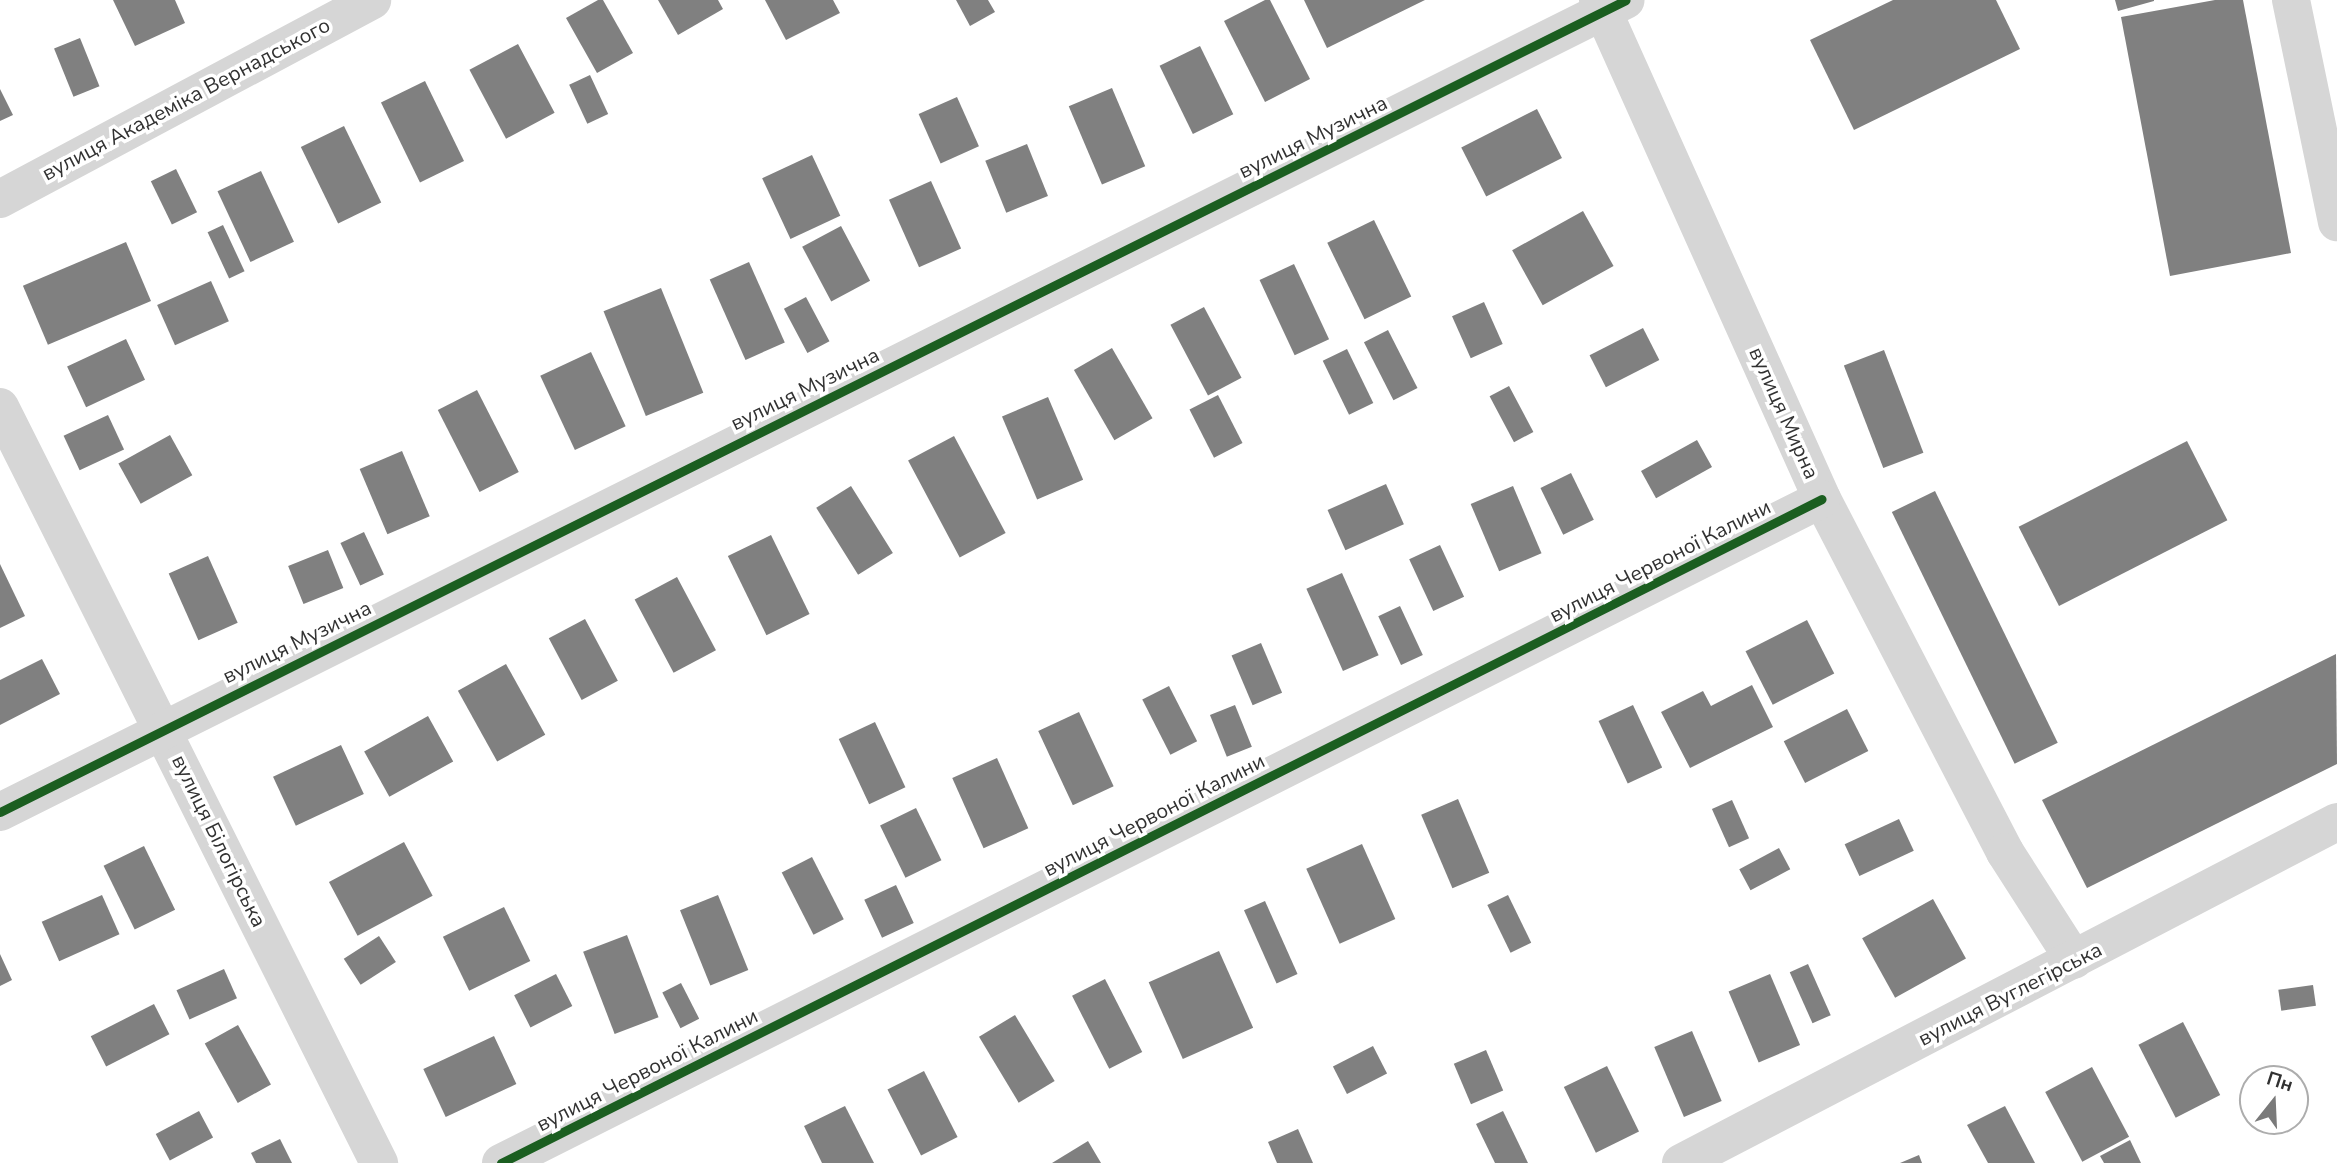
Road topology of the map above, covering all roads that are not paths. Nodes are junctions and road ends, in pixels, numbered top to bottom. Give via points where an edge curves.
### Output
1 (372, 0) edge
2 (2291, 0) edge
3 (1610, 4) edge
4 (0, 199) edge
5 (2336, 215) edge
6 (0, 407) edge
7 (1822, 499) junction
8 (163, 728) junction
9 (0, 812) edge
10 (2337, 822) edge
11 (2074, 960) junction
12 (379, 1163) edge
13 (501, 1163) edge
14 (1682, 1163) edge

1 - 4 street, вулиця Академіка Вернадського
2 - 5 street
3 - 7 street, вулиця Мирна
3 - 8 street, вулиця Музична
6 - 8 street, вулиця Білогірська
7 - 11 street, вулиця Мирна via 2005,852
7 - 13 street, вулиця Червоної Калини
8 - 9 street, вулиця Музична
8 - 12 street, вулиця Білогірська
10 - 11 street, вулиця Вуглегірська
11 - 14 street, вулиця Вуглегірська

